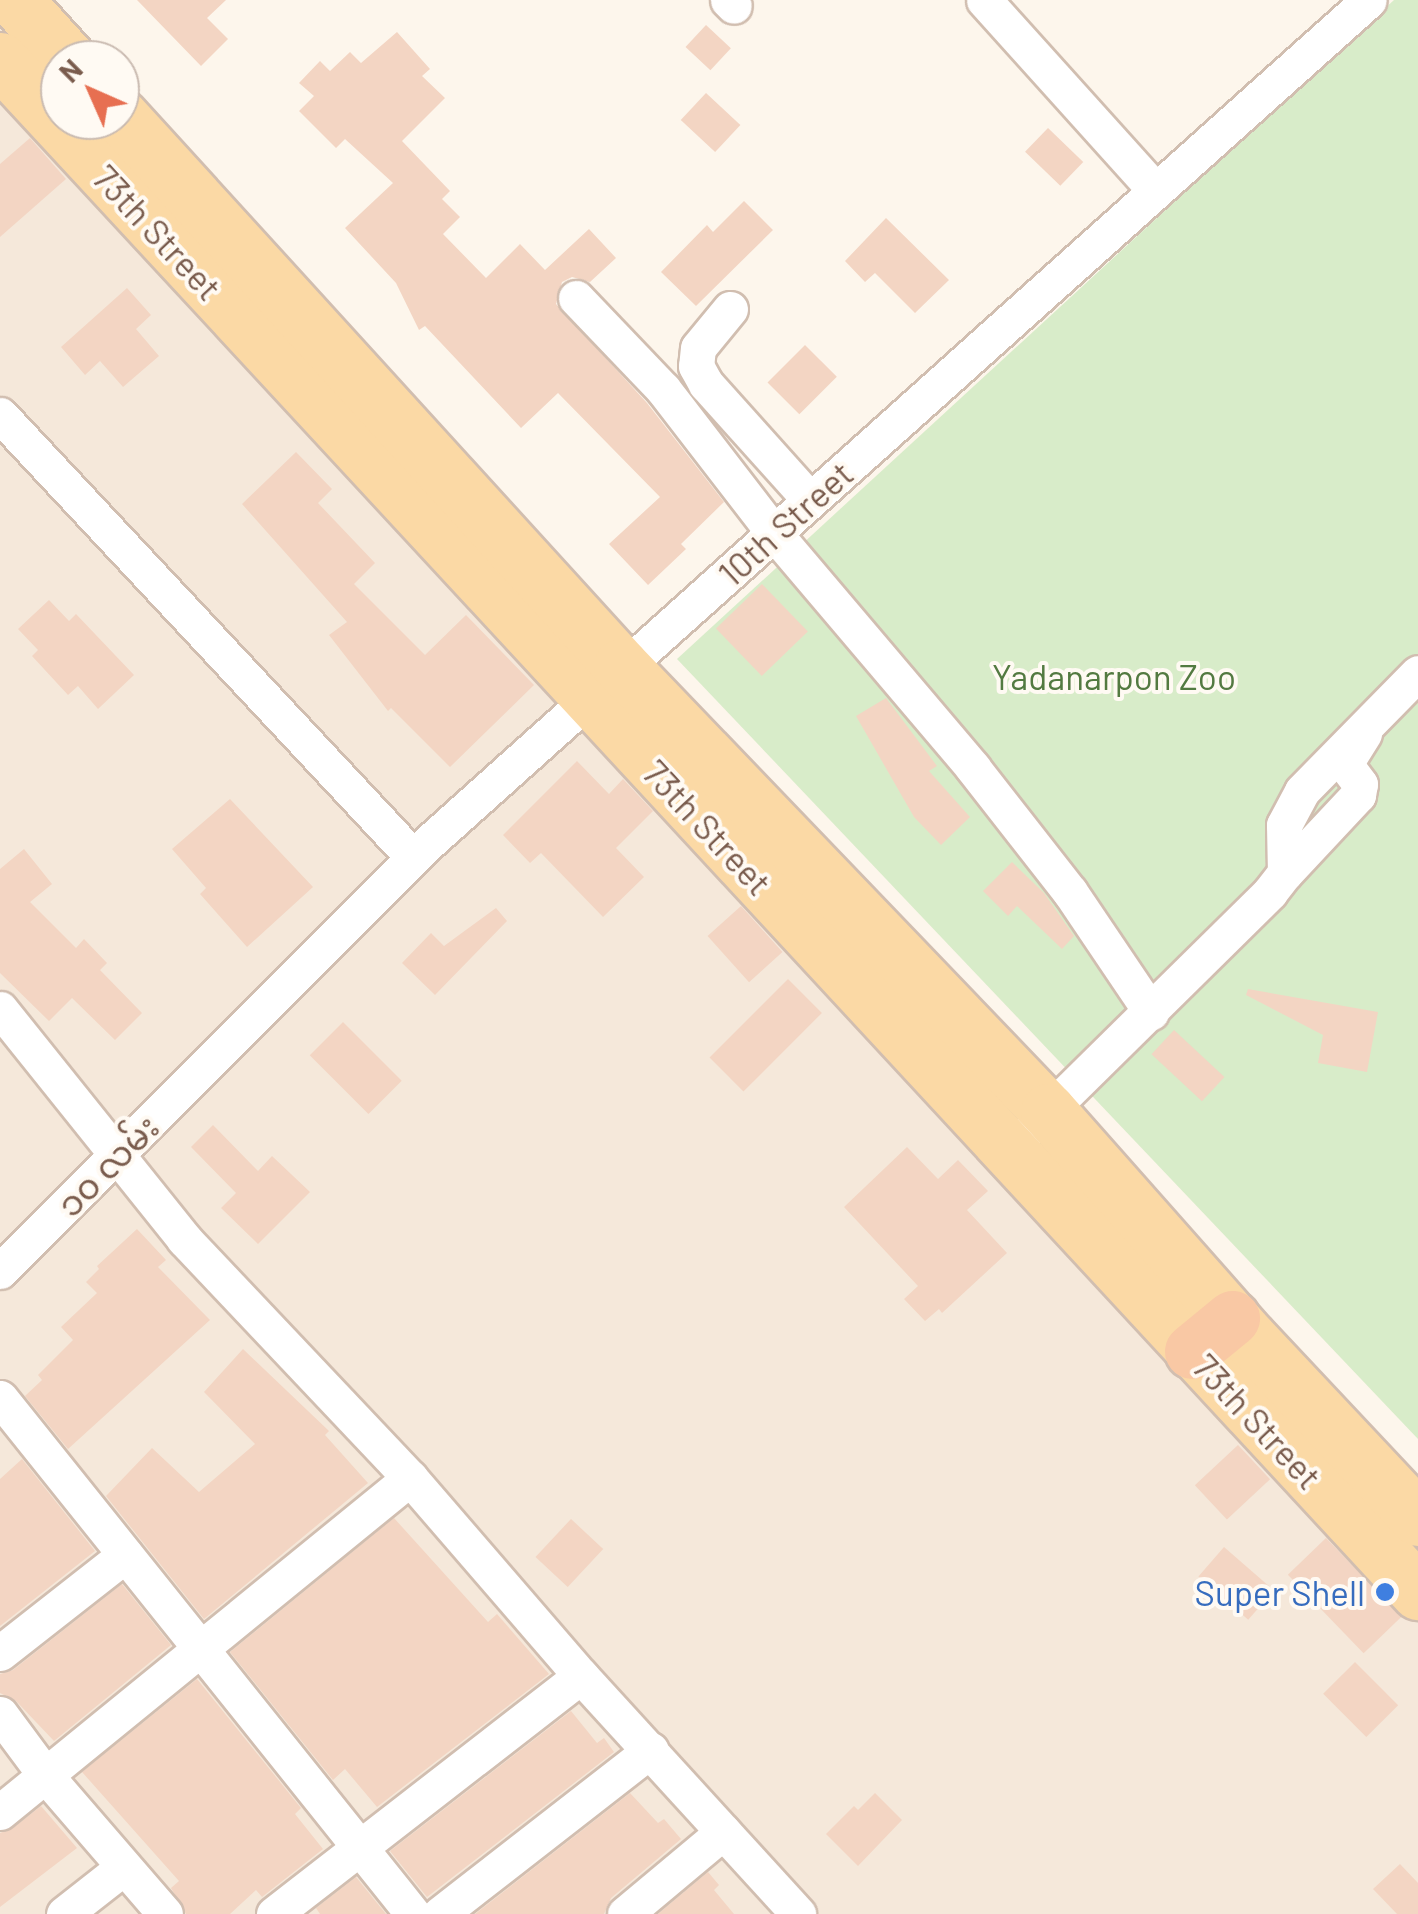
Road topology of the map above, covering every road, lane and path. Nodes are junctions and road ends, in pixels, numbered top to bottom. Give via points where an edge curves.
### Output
1 (984, 0) edge
2 (1369, 0) edge
3 (12, 11) edge
4 (46, 40) edge
5 (0, 60) edge
6 (140, 139) edge
7 (1154, 190) junction
8 (576, 298) dead end
9 (730, 309) dead end
10 (0, 415) edge
11 (810, 500) junction
12 (774, 533) junction
13 (1418, 673) edge
14 (605, 682) junction
15 (424, 847) junction
16 (0, 1009) edge
17 (1151, 1012) junction
18 (215, 1059) joint
19 (1048, 1111) junction
20 (1008, 1152) junction
21 (115, 1156) junction
22 (4, 1259) edge
23 (1212, 1335) junction
24 (0, 1398) edge
25 (410, 1478) junction
26 (1418, 1518) edge
27 (125, 1555) junction
28 (1418, 1592) edge
29 (201, 1651) junction
30 (0, 1653) edge
31 (581, 1676) junction
32 (0, 1714) edge
33 (651, 1750) junction
34 (46, 1776) junction
35 (0, 1812) edge
36 (723, 1832) junction
37 (358, 1846) junction
38 (124, 1868) junction
39 (64, 1914) edge
40 (165, 1914) edge
41 (274, 1914) edge
42 (413, 1914) edge
43 (440, 1914) edge
44 (625, 1914) edge
45 (798, 1914) edge

1 - 7 street
2 - 7 street, 10th Street
3 - 4 main road
5 - 14 main road, 73th Street
6 - 14 main road, 73th Street
7 - 11 street, 10th Street
8 - 12 street via 664,389
9 - 11 street via 698,348 696,366
10 - 15 street
11 - 12 street, 10th Street
12 - 14 street, 10th Street
12 - 17 street via 985,784 1070,892
13 - 17 street via 1302,791 1284,825 1285,872 1250,916
14 - 15 street, 10th Street
14 - 19 main road, 73th Street
14 - 20 main road, 73th Street
15 - 18 street, 10th Street
16 - 21 street
17 - 19 street
18 - 21 street, ၁၀ လမ်း
19 - 20 street
19 - 23 main road, 73th Street
20 - 23 main road, 73th Street
21 - 22 street, ၁၀ လမ်း
21 - 25 street via 184,1239
23 - 26 main road, 73th Street
23 - 28 main road, 73th Street
24 - 27 street
25 - 29 street
25 - 31 street
27 - 29 street
27 - 30 street
29 - 34 street
29 - 37 street
31 - 33 street
31 - 37 street
32 - 34 street
33 - 36 street
33 - 43 street
34 - 35 street
34 - 38 street
36 - 44 street
36 - 45 street
37 - 41 street
37 - 42 street
38 - 39 street
38 - 40 street

